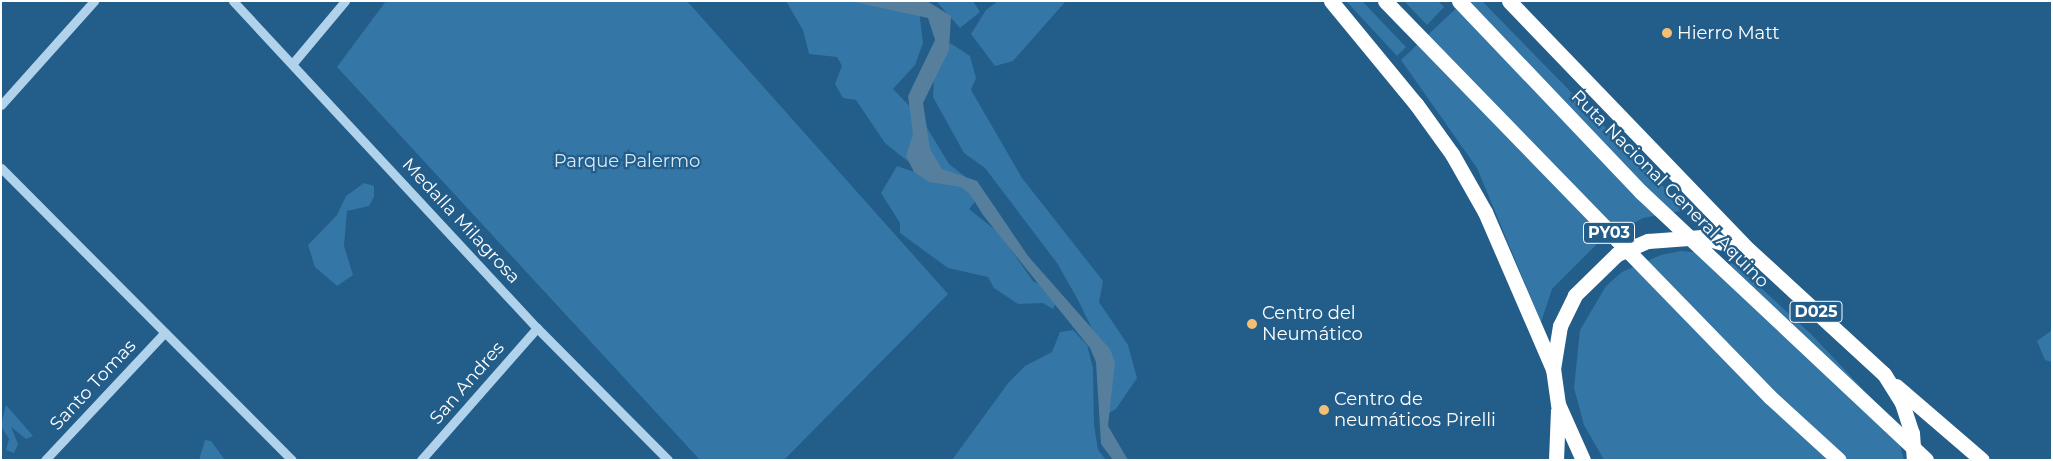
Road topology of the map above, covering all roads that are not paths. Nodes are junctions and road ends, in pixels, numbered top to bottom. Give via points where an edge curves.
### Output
1 (94, 1) edge
2 (233, 1) edge
3 (345, 1) edge
4 (1332, 1) edge
5 (1385, 1) edge
6 (1459, 1) edge
7 (1509, 1) edge
8 (293, 64) junction
9 (1, 105) edge
10 (1, 168) edge
11 (1748, 250) junction
12 (538, 328) junction
13 (165, 332) junction
14 (1553, 369) junction
15 (1884, 374) junction
16 (1558, 404) junction
17 (45, 460) edge
18 (292, 460) edge
19 (421, 460) edge
20 (668, 460) edge
21 (1556, 460) edge
22 (1583, 460) edge
23 (1839, 460) edge
24 (1914, 460) edge
25 (1926, 460) edge
26 (1982, 460) edge

1 - 9 street
2 - 8 street, Medalla Milagrosa
3 - 8 street
4 - 14 highway via 1416,104 1452,154 1485,212
5 - 23 highway, PY03, bridge via 1770,396
6 - 25 highway, Ruta Nacional General Aquino / PY03, bridge via 1641,192
7 - 11 highway, Ruta Nacional General Aquino
8 - 12 street, Medalla Milagrosa
10 - 13 street
11 - 14 highway, D025 via 1702,237 1648,240 1617,254 1575,295 1560,326
11 - 15 highway, D025
12 - 19 street, San Andres
12 - 20 street, Medalla Milagrosa
13 - 17 street, Santo Tomas
13 - 18 street
14 - 16 highway, D025
15 - 24 highway, D025 via 1902,403 1912,433
15 - 26 highway
16 - 21 highway, D025
16 - 22 highway, D025

